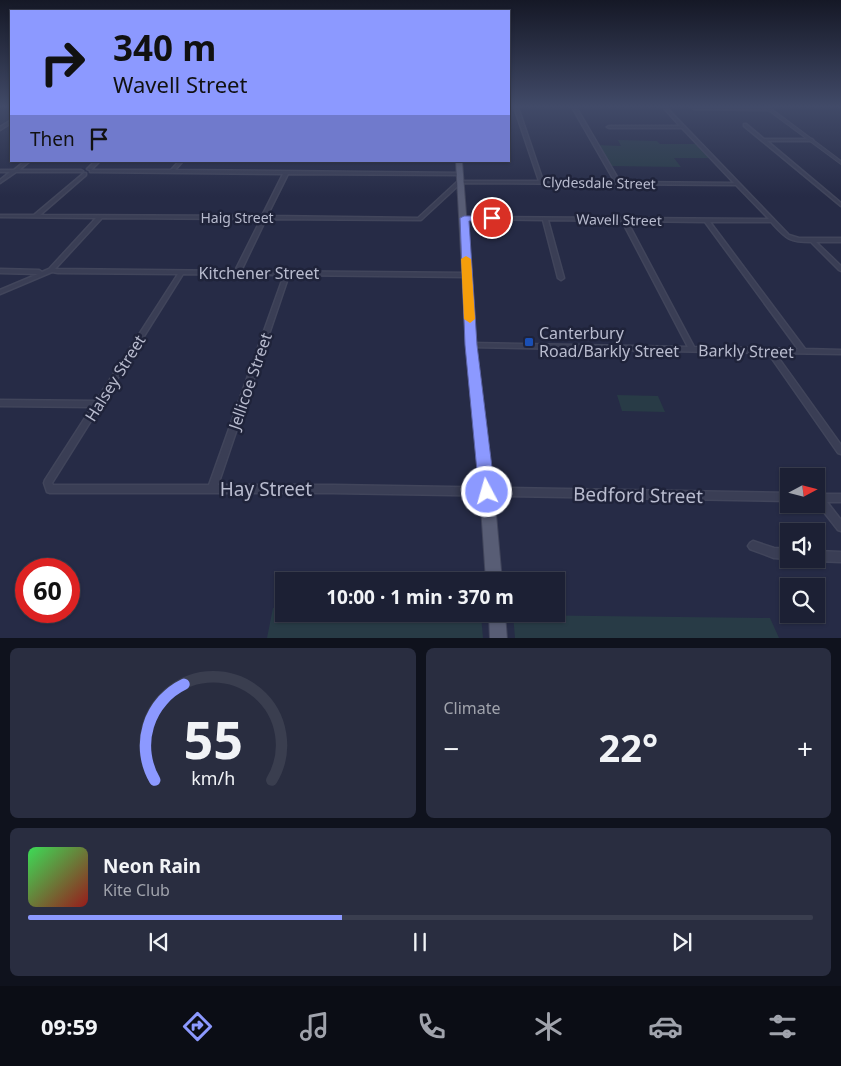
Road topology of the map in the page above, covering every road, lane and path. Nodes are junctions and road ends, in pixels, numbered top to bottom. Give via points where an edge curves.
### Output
1 (526, 137) edge
2 (591, 137) edge
3 (692, 137) edge
4 (759, 137) edge
5 (807, 137) edge
6 (763, 140) junction
7 (811, 140) junction
8 (27, 162) edge
9 (97, 162) edge
10 (180, 162) edge
11 (459, 162) edge
12 (841, 162) edge
13 (90, 170) junction
14 (0, 171) edge
15 (15, 171) junction
16 (82, 172) junction
17 (172, 172) junction
18 (286, 173) junction
19 (460, 178) junction
20 (0, 182) edge
21 (541, 182) junction
22 (618, 183) junction
23 (738, 184) junction
24 (841, 205) edge
25 (0, 216) edge
26 (36, 216) junction
27 (101, 216) junction
28 (264, 218) junction
29 (464, 218) junction
30 (545, 219) junction
31 (624, 220) junction
32 (706, 221) junction
33 (773, 222) junction
34 (812, 240) junction
35 (841, 240) edge
36 (841, 268) edge
37 (51, 270) junction
38 (0, 271) edge
39 (180, 273) junction
40 (237, 273) junction
41 (287, 273) junction
42 (42, 274) junction
43 (467, 275) junction
44 (561, 278) dead end
45 (0, 292) edge
46 (471, 345) junction
47 (692, 349) junction
48 (770, 351) junction
49 (804, 352) junction
50 (841, 352) edge
51 (0, 403) edge
52 (98, 404) junction
53 (841, 451) edge
54 (48, 483) joint
55 (212, 489) junction
56 (487, 492) junction
57 (780, 497) edge
58 (825, 498) edge
59 (841, 498) edge
60 (825, 507) edge
61 (841, 527) edge
62 (752, 546) dead end
63 (780, 553) edge
64 (825, 556) edge
65 (841, 557) edge
66 (493, 572) edge
67 (498, 622) edge
68 (499, 638) edge

1 - 21 street
2 - 22 street
3 - 23 street
4 - 6 street
5 - 7 street
6 - 7 street
6 - 24 street
7 - 12 street
8 - 15 street
9 - 13 street
10 - 17 street
11 - 19 main road
13 - 16 street
13 - 17 street, Clydesdale Street
14 - 15 street
15 - 16 street
15 - 20 street
16 - 26 street
17 - 18 street, Clydesdale Street
18 - 19 street, Clydesdale Street
18 - 28 street
19 - 21 street, Clydesdale Street
19 - 28 street, Haig Street via 418,219
19 - 29 main road
21 - 22 street, Clydesdale Street
22 - 23 street, Clydesdale Street
23 - 33 street
25 - 26 street, Haig Street
26 - 27 street, Haig Street
27 - 28 street, Haig Street
27 - 37 street
28 - 40 street
29 - 30 street, Wavell Street
29 - 43 main road
30 - 31 street, Wavell Street
30 - 44 street
31 - 32 street, Wavell Street
31 - 47 street
32 - 33 street, Wavell Street
32 - 49 street
33 - 34 street via 787,236
34 - 35 street
34 - 36 street
37 - 39 street, Kitchener Street
37 - 42 street
38 - 42 street
39 - 40 street, Kitchener Street
39 - 52 street, Halsey Street
40 - 41 street, Kitchener Street
41 - 43 street, Kitchener Street
41 - 55 street, Jellicoe Street
42 - 45 street
43 - 46 main road
46 - 47 street, Barkly Street
46 - 56 main road
47 - 48 street, Barkly Street
48 - 49 street, Barkly Street
48 - 53 street
49 - 50 street, Barkly Street
51 - 52 street
52 - 54 street, Halsey Street
54 - 55 street, Hay Street via 50,488
55 - 56 street, Hay Street
56 - 57 street, Bedford Street
56 - 66 main road
58 - 59 street
60 - 61 street
62 - 63 street
64 - 65 street
67 - 68 main road

